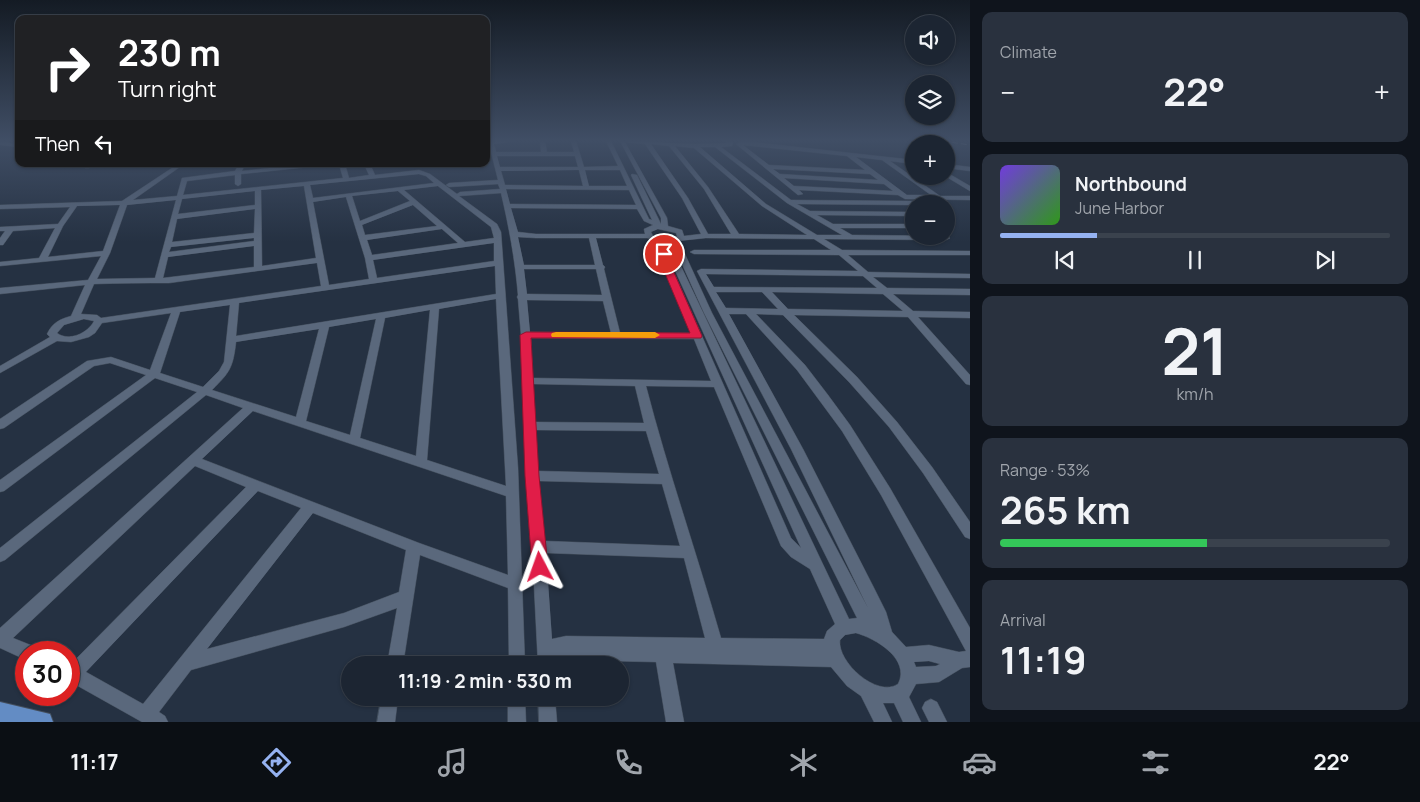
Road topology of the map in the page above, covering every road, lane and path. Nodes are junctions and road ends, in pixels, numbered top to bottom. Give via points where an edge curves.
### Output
1 (165, 175) edge
2 (225, 175) edge
3 (238, 175) edge
4 (292, 175) edge
5 (345, 175) edge
6 (387, 175) edge
7 (426, 175) edge
8 (499, 175) edge
9 (583, 175) edge
10 (625, 175) edge
11 (634, 175) edge
12 (669, 175) edge
13 (698, 175) edge
14 (728, 175) edge
15 (754, 175) edge
16 (876, 175) edge
17 (907, 175) edge
18 (372, 176) joint
19 (778, 176) joint
20 (346, 179) junction
21 (955, 180) edge
22 (885, 182) junction
23 (307, 183) junction
24 (238, 184) dead end
25 (293, 184) junction
26 (438, 184) junction
27 (449, 185) dead end
28 (502, 186) junction
29 (586, 187) junction
30 (398, 188) junction
31 (631, 188) junction
32 (793, 188) junction
33 (258, 189) junction
34 (970, 189) edge
35 (900, 193) junction
36 (348, 194) junction
37 (460, 194) dead end
38 (800, 194) dead end
39 (935, 195) edge
40 (905, 196) edge
41 (180, 197) junction
42 (955, 198) edge
43 (970, 198) edge
44 (310, 200) junction
45 (414, 202) junction
46 (789, 202) junction
47 (124, 203) junction
48 (900, 203) junction
49 (905, 203) edge
50 (75, 205) junction
51 (508, 206) junction
52 (0, 207) edge
53 (258, 207) junction
54 (640, 207) junction
55 (905, 207) edge
56 (806, 213) junction
57 (905, 214) edge
58 (174, 217) junction
59 (358, 224) junction
60 (60, 226) junction
61 (660, 226) junction
62 (829, 226) junction
63 (905, 226) edge
64 (443, 227) junction
65 (0, 229) edge
66 (10, 229) junction
67 (520, 234) junction
68 (648, 234) junction
69 (592, 236) junction
70 (702, 236) junction
71 (736, 236) junction
72 (813, 237) junction
73 (850, 237) junction
74 (905, 237) edge
75 (362, 238) junction
76 (258, 239) junction
77 (498, 240) junction
78 (674, 241) junction
79 (0, 243) edge
80 (463, 244) junction
81 (167, 245) junction
82 (955, 245) edge
83 (694, 252) dead end
84 (106, 253) junction
85 (841, 253) junction
86 (967, 253) edge
87 (164, 255) junction
88 (369, 258) junction
89 (42, 260) junction
90 (320, 260) junction
91 (500, 263) junction
92 (0, 264) edge
93 (520, 267) junction
94 (601, 267) junction
95 (258, 268) junction
96 (865, 274) junction
97 (970, 276) edge
98 (91, 282) junction
99 (158, 282) junction
100 (374, 282) junction
101 (324, 288) junction
102 (710, 289) junction
103 (765, 290) junction
104 (884, 290) junction
105 (0, 291) edge
106 (970, 292) edge
107 (502, 296) junction
108 (521, 297) junction
109 (608, 298) junction
110 (236, 302) junction
111 (435, 307) junction
112 (176, 311) junction
113 (722, 311) junction
114 (749, 312) junction
115 (785, 312) junction
116 (910, 313) junction
117 (970, 315) edge
118 (381, 316) junction
119 (75, 318) junction
120 (99, 321) junction
121 (325, 325) junction
122 (526, 335) junction
123 (616, 335) junction
124 (697, 336) junction
125 (55, 338) junction
126 (232, 340) junction
127 (0, 370) edge
128 (154, 374) junction
129 (528, 381) junction
130 (970, 382) edge
131 (640, 383) junction
132 (718, 384) junction
133 (205, 391) junction
134 (251, 407) junction
135 (300, 423) junction
136 (0, 425) edge
137 (529, 426) junction
138 (650, 427) junction
139 (354, 441) junction
140 (194, 461) junction
141 (422, 463) junction
142 (532, 476) junction
143 (666, 479) junction
144 (255, 486) junction
145 (0, 487) edge
146 (512, 493) junction
147 (310, 507) junction
148 (970, 533) edge
149 (539, 547) junction
150 (414, 548) junction
151 (690, 552) junction
152 (0, 556) edge
153 (816, 565) junction
154 (515, 584) junction
155 (406, 597) junction
156 (844, 626) junction
157 (871, 629) junction
158 (885, 637) junction
159 (0, 640) edge
160 (970, 645) edge
161 (550, 646) junction
162 (715, 646) junction
163 (15, 647) edge
164 (833, 653) junction
165 (663, 655) junction
166 (902, 655) junction
167 (396, 656) edge
168 (517, 656) edge
169 (548, 656) edge
170 (965, 659) edge
171 (186, 662) junction
172 (80, 664) edge
173 (910, 676) junction
174 (80, 678) edge
175 (868, 692) junction
176 (898, 694) junction
177 (389, 706) edge
178 (517, 706) edge
179 (547, 706) edge
180 (0, 713) edge
181 (153, 718) edge
182 (42, 722) edge
183 (386, 722) edge
184 (517, 722) edge
185 (548, 722) edge
186 (676, 722) edge
187 (883, 722) edge
188 (912, 722) edge

1 - 47 street
2 - 41 street via 184,178
3 - 24 street
4 - 25 street
5 - 20 street
6 - 18 street
7 - 26 street
8 - 28 street
9 - 29 street
10 - 31 street
11 - 61 street
12 - 70 street via 685,198
13 - 71 street via 719,203
14 - 72 street via 764,205
15 - 46 street
16 - 22 street
17 - 39 street
18 - 20 street
19 - 22 street
19 - 32 street
20 - 23 street
21 - 34 street
22 - 35 street
23 - 25 street
23 - 44 street
25 - 33 street
26 - 30 street
26 - 77 street via 494,226
27 - 28 street
28 - 29 street
28 - 37 street
28 - 51 street
29 - 31 street
30 - 36 street
30 - 45 street
31 - 54 street
32 - 35 street
32 - 38 street
33 - 41 street
33 - 53 street
35 - 40 street
36 - 44 street
36 - 59 street
41 - 47 street
41 - 58 street
42 - 43 street
44 - 90 street
45 - 59 street
45 - 64 street
46 - 48 street
46 - 56 street
47 - 50 street
47 - 84 street
48 - 49 street
48 - 55 street
50 - 52 street
50 - 60 street
51 - 54 street
51 - 67 street
53 - 58 street
53 - 76 street
54 - 61 street via 646,220
56 - 57 street
56 - 62 street
58 - 81 street
59 - 75 street
60 - 66 street
60 - 89 street
61 - 68 street via 653,227
61 - 78 street via 671,228
62 - 63 street
62 - 73 street
64 - 75 street
64 - 80 street
65 - 66 street
66 - 79 street
67 - 68 street
67 - 69 street
67 - 93 street
68 - 69 street
68 - 78 street
69 - 94 street
70 - 71 street
70 - 78 street
71 - 72 street
72 - 73 street
72 - 85 street
73 - 74 street
75 - 88 street
76 - 81 street
76 - 87 street
76 - 95 street
77 - 80 street
77 - 91 street
78 - 124 street via 664,259
78 - 153 street via 679,269
78 - 157 street
80 - 88 street
81 - 87 street
82 - 86 street
83 - 85 street
84 - 89 street
84 - 98 street
85 - 86 street
85 - 96 street
87 - 99 street
88 - 100 street
89 - 92 street
90 - 95 street
90 - 101 street
91 - 100 street
91 - 107 street
93 - 94 street
93 - 108 street
94 - 109 street
95 - 99 street
96 - 97 street
96 - 102 street via 701,271
96 - 104 street
98 - 99 street
98 - 105 street
98 - 119 street
100 - 101 street
101 - 110 street
102 - 103 street
102 - 113 street
103 - 104 street
103 - 115 street
104 - 106 street
104 - 116 street
107 - 111 street
107 - 146 street
108 - 109 street
108 - 122 street
109 - 123 street
110 - 112 street
110 - 126 street
111 - 118 street
111 - 141 street
112 - 120 street
112 - 128 street
113 - 114 street
113 - 158 street via 864,582
114 - 115 street
114 - 160 street via 774,336 860,446
115 - 116 street
115 - 148 street via 845,370 898,429
116 - 117 street
116 - 130 street
118 - 121 street
118 - 139 street
119 - 120 street via 91,316
119 - 125 street via 53,330
120 - 125 street via 94,330 78,337
121 - 126 street
121 - 135 street
122 - 123 street
122 - 129 street
123 - 124 street
124 - 132 street
125 - 127 street
126 - 133 street via 226,368
128 - 133 street
128 - 136 street via 111,360 98,361
128 - 145 street
129 - 131 street
129 - 137 street
131 - 132 street
131 - 138 street
132 - 153 street via 786,542 796,553
133 - 134 street
133 - 152 street
134 - 135 street
134 - 140 street
135 - 139 street
137 - 138 street
137 - 142 street
138 - 143 street
139 - 141 street
140 - 144 street
140 - 159 street
141 - 146 street
142 - 143 street
142 - 149 street
143 - 151 street
144 - 147 street
144 - 172 street
146 - 154 street
147 - 150 street
147 - 171 street
149 - 151 street
149 - 161 street
150 - 154 street
150 - 155 street
151 - 162 street
153 - 156 street
154 - 168 street
155 - 167 street
155 - 171 street via 344,620
156 - 157 street
156 - 164 street via 835,632 831,642
157 - 158 street
158 - 166 street
159 - 163 street
161 - 162 street
161 - 165 street via 568,652
161 - 169 street
162 - 164 street
164 - 165 street
164 - 175 street via 841,669
165 - 186 street
166 - 170 street via 929,653
166 - 173 street
170 - 173 street via 939,674
171 - 181 street
173 - 176 street via 907,687
174 - 181 street
175 - 176 street via 884,696
175 - 187 street
176 - 188 street
177 - 183 street
178 - 184 street
179 - 185 street
180 - 182 main road

